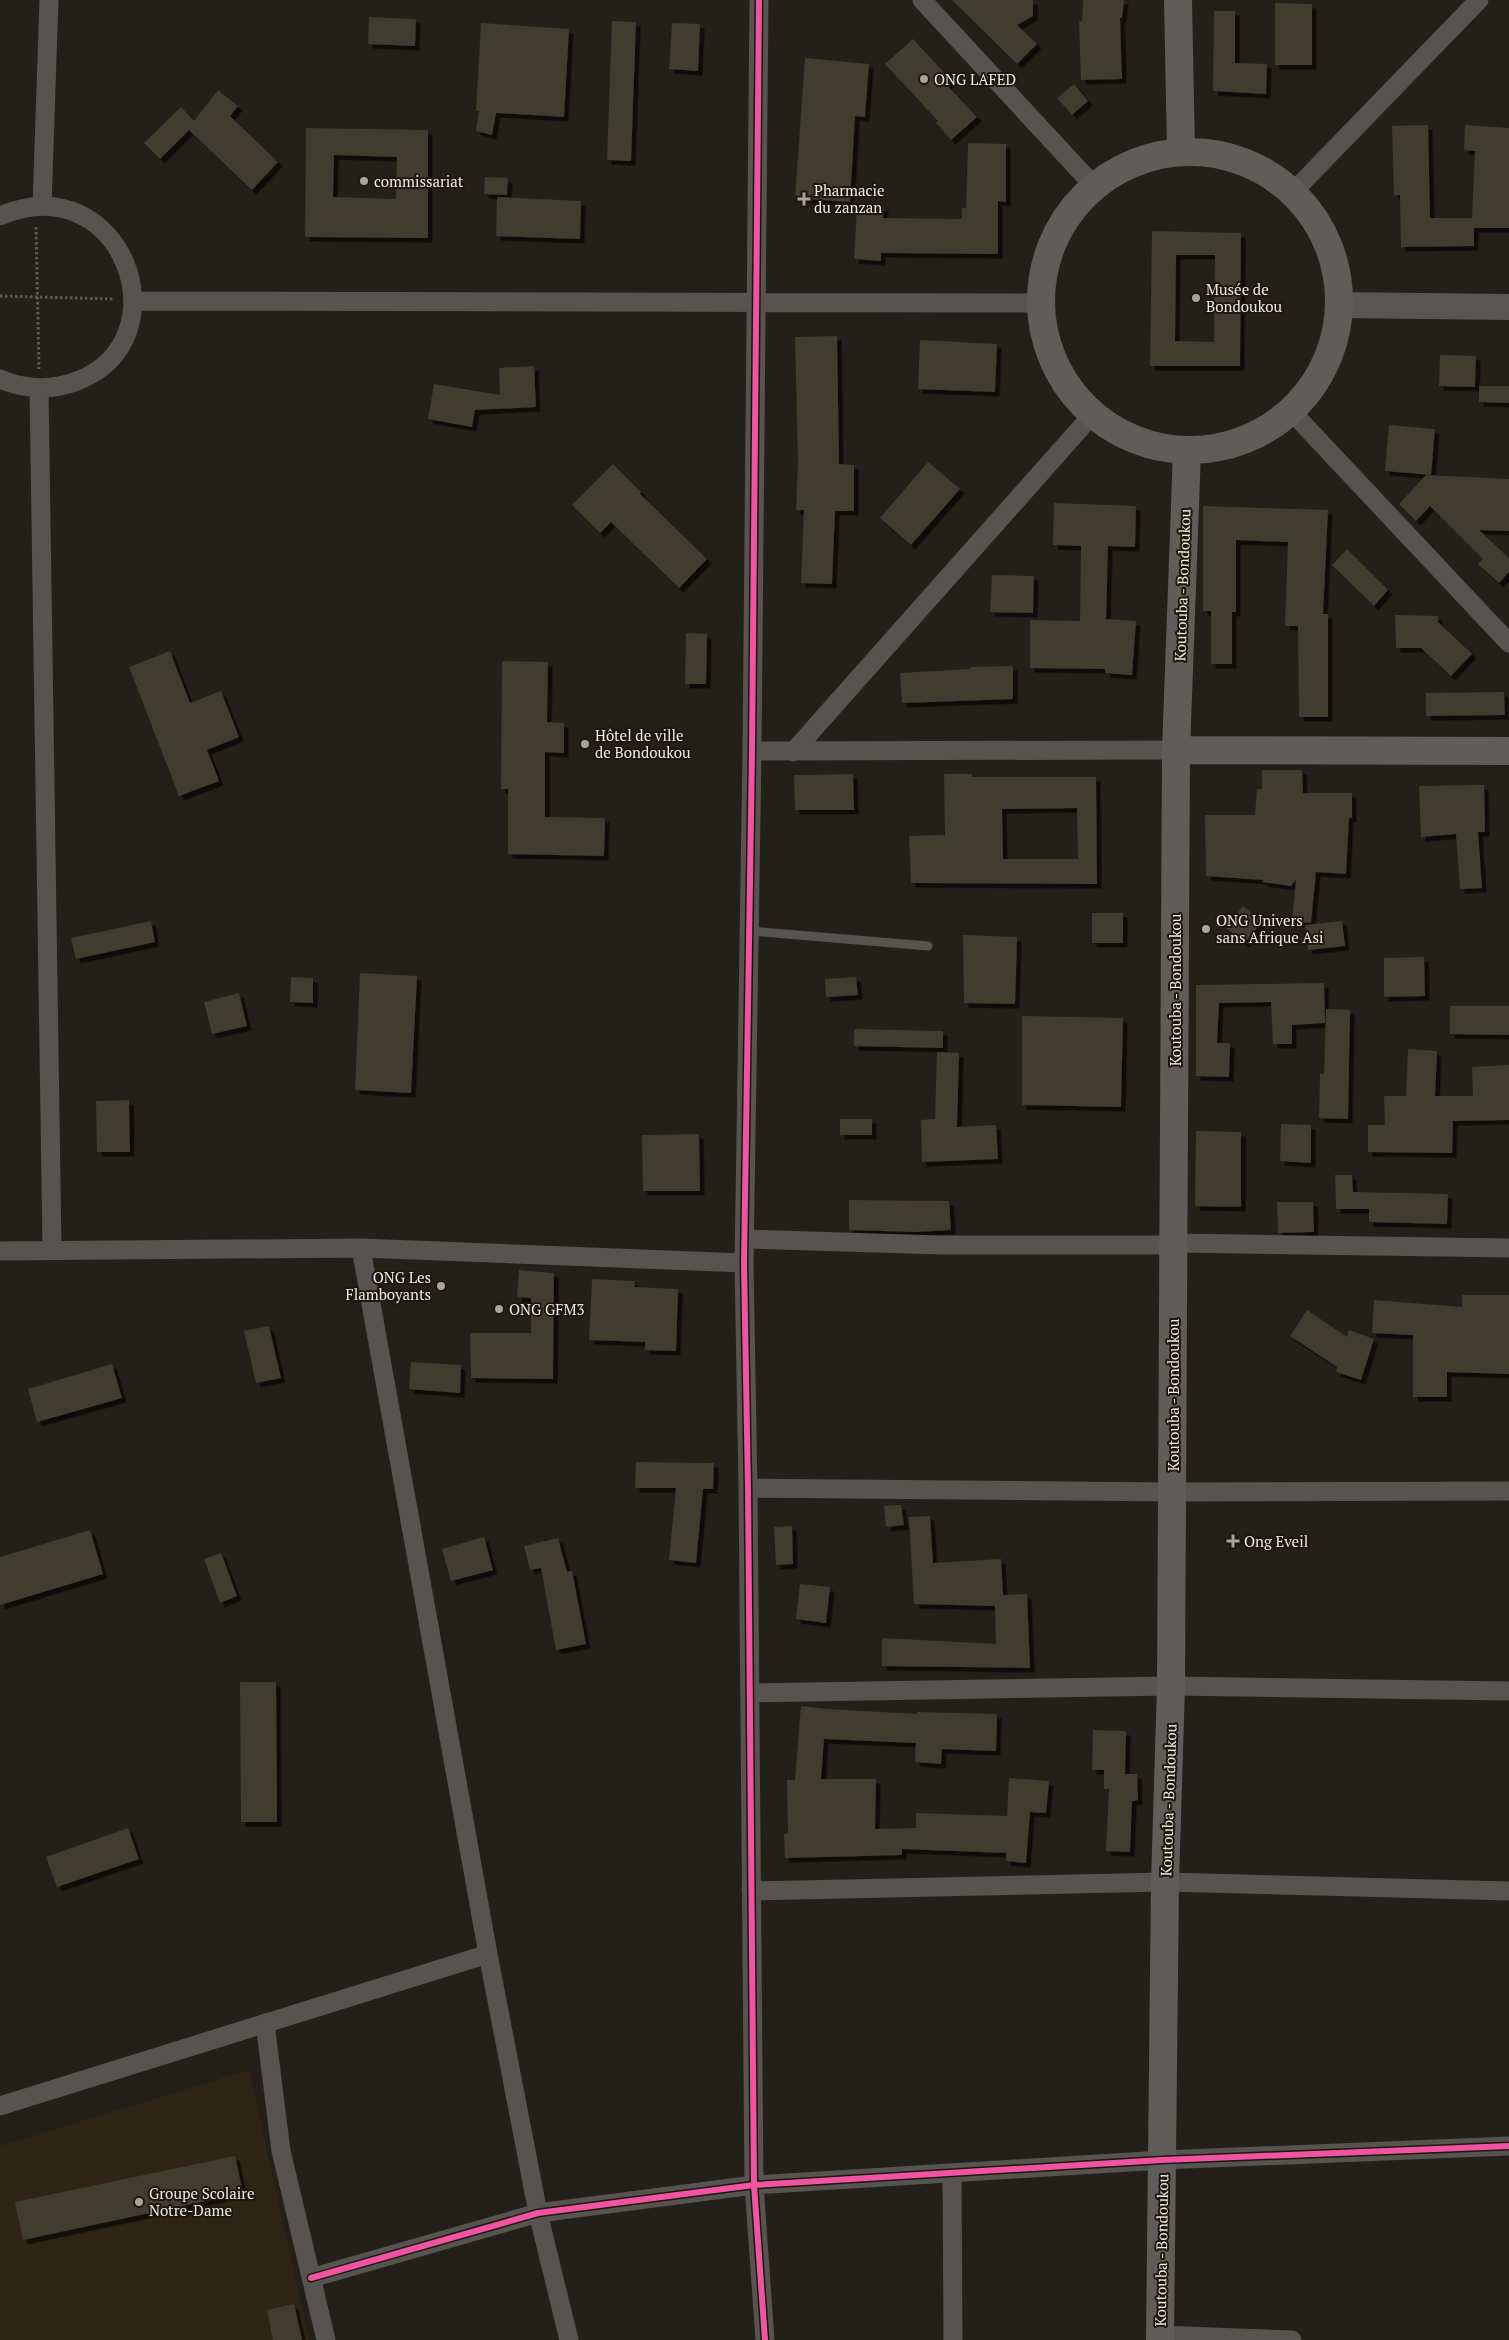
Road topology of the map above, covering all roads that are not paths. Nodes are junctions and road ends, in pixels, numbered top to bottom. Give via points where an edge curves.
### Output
1 (49, 0) edge
2 (759, 0) edge
3 (922, 0) edge
4 (1178, 0) edge
5 (1479, 0) edge
6 (1181, 152) junction
7 (1094, 186) junction
8 (1292, 193) junction
9 (42, 206) junction
10 (0, 216) edge
11 (133, 300) junction
12 (757, 302) junction
13 (1040, 303) junction
14 (1339, 305) junction
15 (1509, 307) edge
16 (0, 379) edge
17 (39, 389) junction
18 (1292, 411) junction
19 (1093, 414) junction
20 (1187, 450) junction
21 (1509, 643) edge
22 (1176, 750) junction
23 (752, 751) junction
24 (1509, 751) edge
25 (793, 752) junction
26 (750, 931) junction
27 (928, 946) dead end
28 (745, 1239) junction
29 (1175, 1244) junction
30 (361, 1248) junction
31 (1509, 1248) edge
32 (52, 1249) junction
33 (0, 1251) edge
34 (744, 1263) junction
35 (748, 1488) junction
36 (1509, 1491) edge
37 (1172, 1492) junction
38 (1171, 1686) junction
39 (1509, 1691) edge
40 (750, 1693) junction
41 (1165, 1882) junction
42 (751, 1891) junction
43 (1509, 1891) edge
44 (488, 1954) junction
45 (265, 2024) junction
46 (0, 2106) edge
47 (1509, 2146) edge
48 (1162, 2160) junction
49 (952, 2173) junction
50 (754, 2185) junction
51 (538, 2213) junction
52 (311, 2278) junction
53 (1160, 2338) edge
54 (326, 2340) edge
55 (569, 2340) edge
56 (765, 2340) edge
57 (953, 2340) edge
58 (1292, 2340) edge

1 - 9 street
2 - 12 street
3 - 7 street
4 - 6 main road
5 - 8 street
6 - 7 main road via 1135,162
6 - 8 main road via 1211,154 1241,162 1268,175
7 - 13 main road via 1071,210 1054,238 1043,270
8 - 14 main road via 1312,217 1327,244 1336,274
9 - 10 street via 18,209
9 - 11 street via 66,210 88,219 107,234 122,254 131,276
11 - 12 street
11 - 17 street via 130,324 120,346 105,364 70,384
12 - 13 street
12 - 23 street
13 - 19 main road via 1044,335 1054,364 1071,392
14 - 15 street
14 - 18 main road via 1336,334 1326,363 1311,389
16 - 17 street
17 - 32 street
18 - 20 main road via 1243,441 1216,448
18 - 21 street
19 - 20 main road via 1137,441 1161,448
19 - 25 street
20 - 22 main road, Koutouba - Bondoukou
22 - 24 main road
22 - 25 street
22 - 29 main road, Koutouba - Bondoukou
23 - 25 street
23 - 26 street
26 - 27 lane
26 - 28 street
28 - 29 street via 941,1245
28 - 34 street
29 - 31 street
29 - 37 main road, Koutouba - Bondoukou
30 - 32 street
30 - 34 street
30 - 44 street
32 - 33 street
34 - 35 street
35 - 37 street
35 - 40 street
36 - 37 street
37 - 38 main road, Koutouba - Bondoukou
38 - 39 street
38 - 40 street
38 - 41 main road, Koutouba - Bondoukou
40 - 42 street
41 - 42 street
41 - 43 street
41 - 48 main road, Koutouba - Bondoukou
42 - 50 street
44 - 45 street
44 - 51 street
45 - 46 street
45 - 52 street via 281,2151
47 - 48 street
48 - 49 street
48 - 53 main road, Koutouba - Bondoukou
49 - 50 street
49 - 57 street
50 - 51 street
50 - 56 street
51 - 52 street
51 - 55 street
52 - 54 street
53 - 58 street

